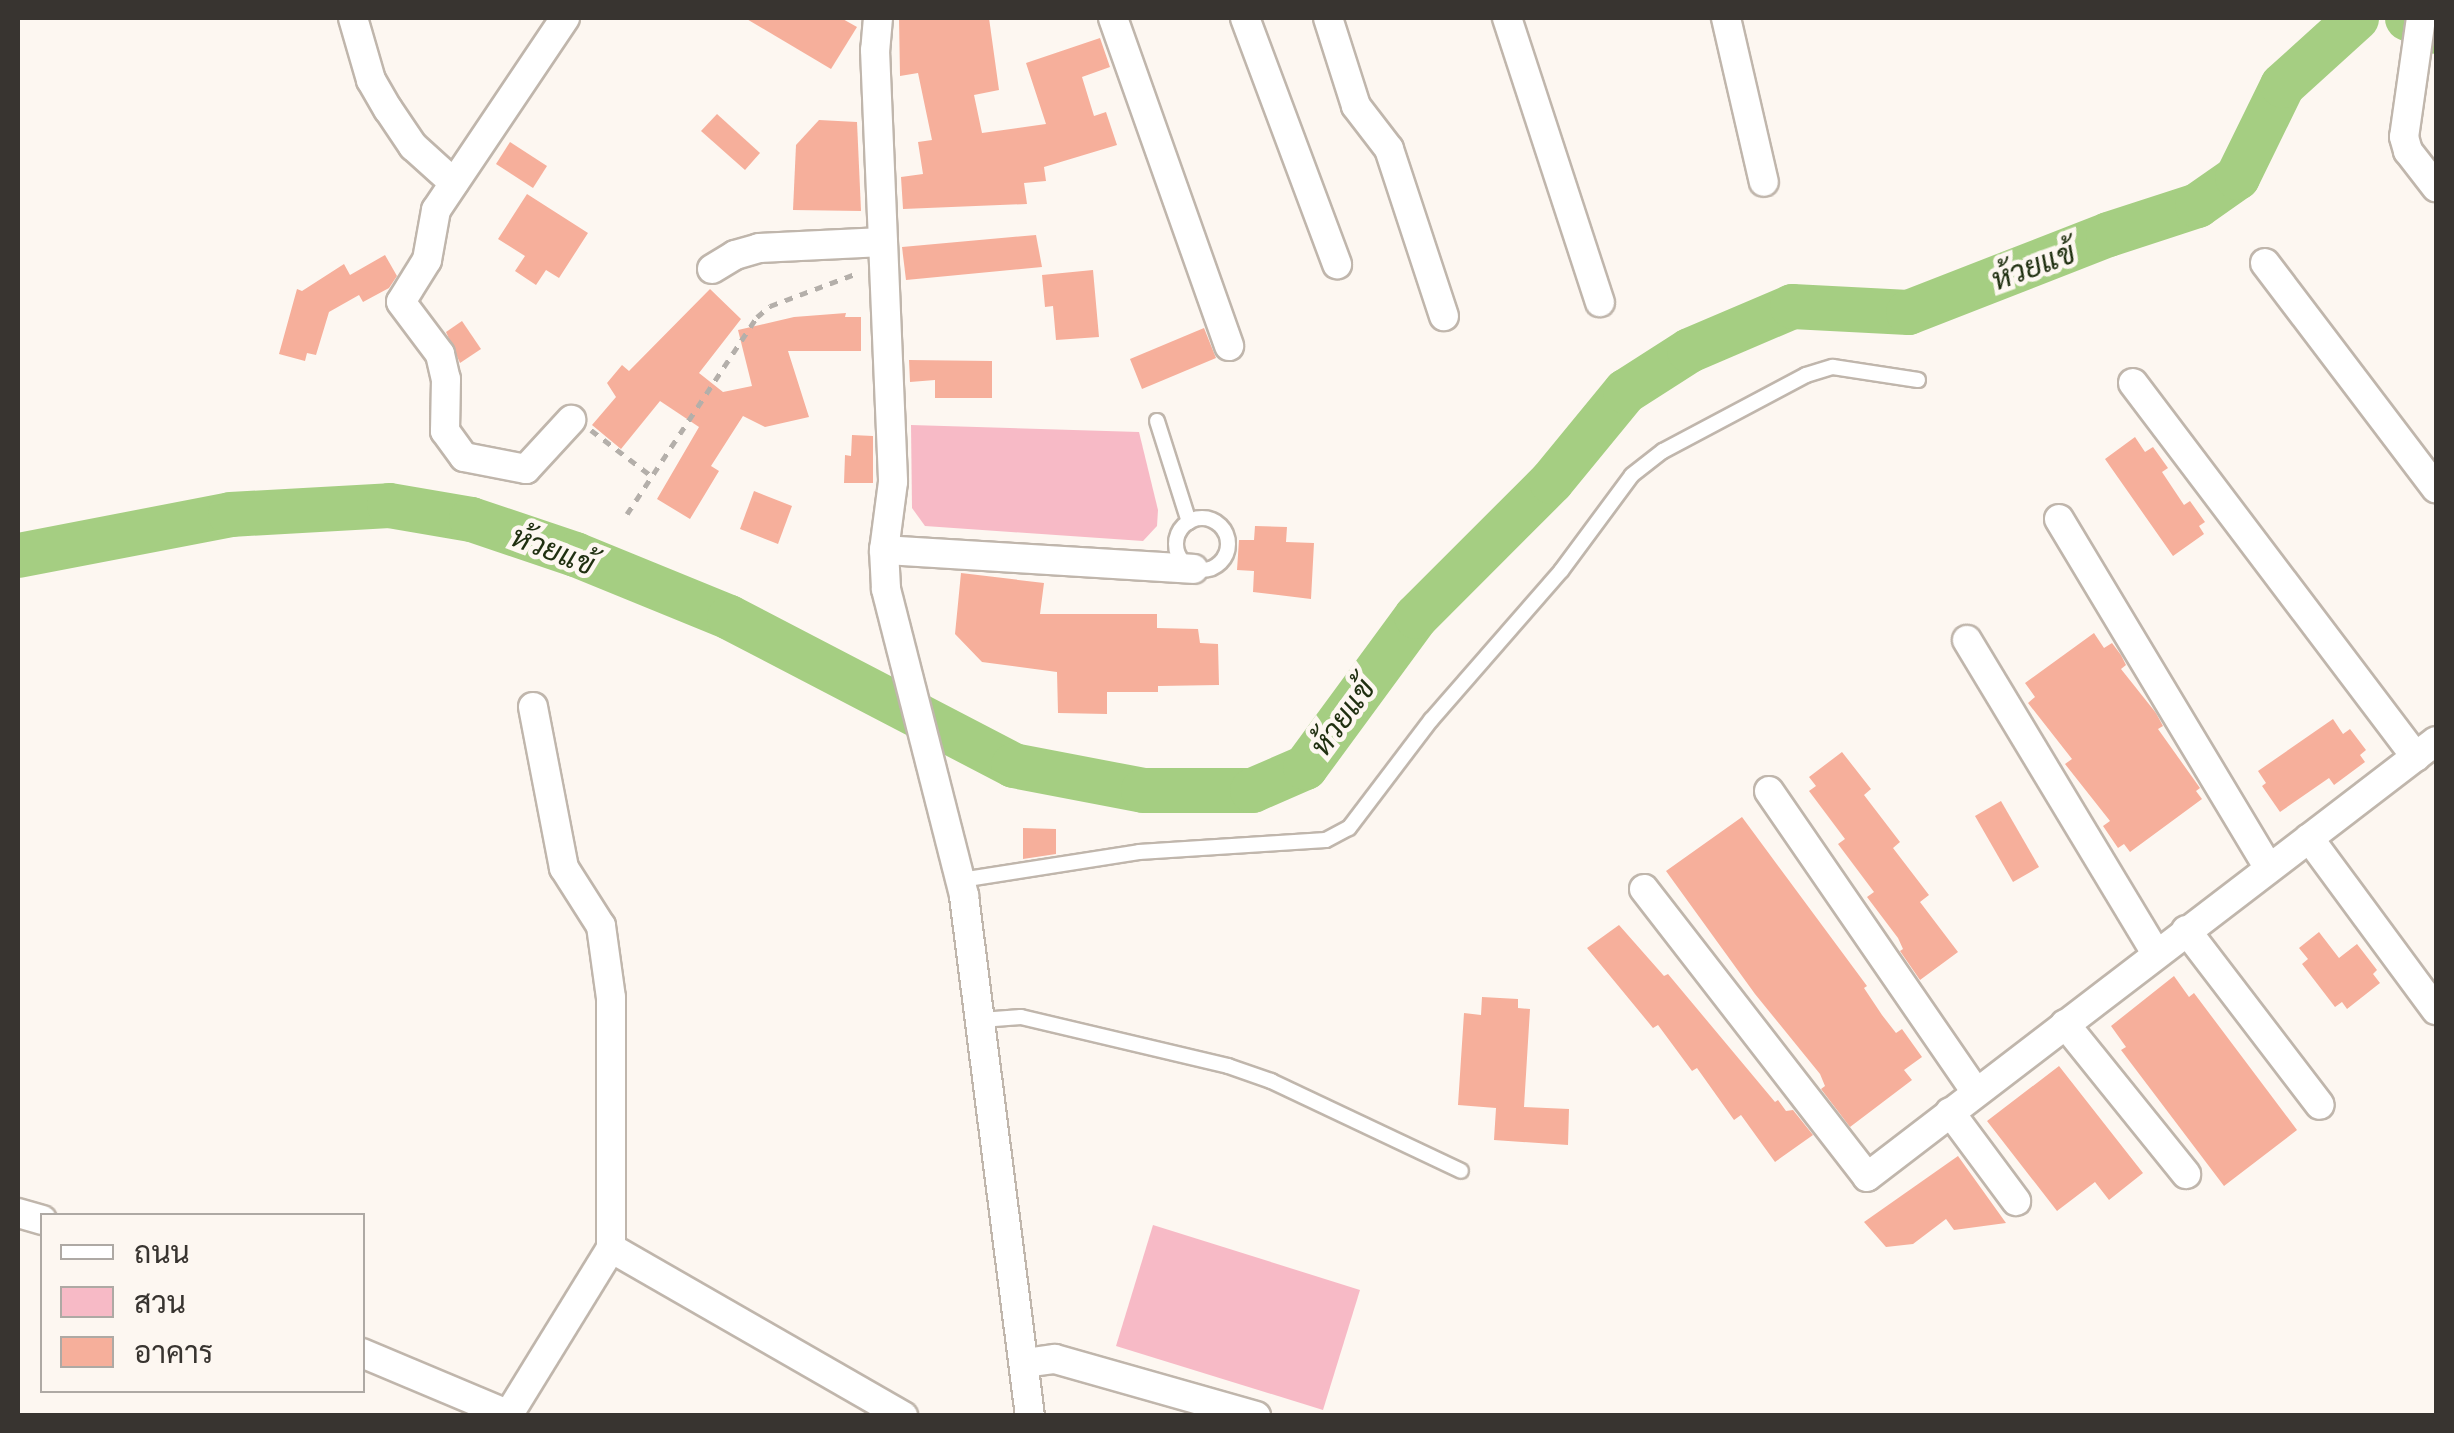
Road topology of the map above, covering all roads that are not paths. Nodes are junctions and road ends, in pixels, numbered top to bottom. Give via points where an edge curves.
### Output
1 (353, 18) edge
2 (565, 18) edge
3 (878, 18) edge
4 (1113, 18) edge
5 (1245, 18) edge
6 (1328, 18) edge
7 (1506, 18) edge
8 (1726, 18) edge
9 (2421, 18) edge
10 (1764, 182) dead end
11 (454, 183) junction
12 (2436, 188) edge
13 (884, 254) junction
14 (2265, 262) dead end
15 (1337, 264) dead end
16 (712, 269) dead end
17 (1600, 302) dead end
18 (1444, 316) dead end
19 (1229, 346) dead end
20 (1918, 380) dead end
21 (2133, 383) dead end
22 (571, 420) road end
23 (1158, 422) dead end
24 (2436, 488) edge
25 (2059, 518) dead end
26 (1189, 522) junction
27 (1178, 534) junction
28 (884, 550) junction
29 (1144, 566) junction
30 (1192, 568) junction
31 (1966, 640) dead end
32 (533, 707) dead end
33 (2428, 755) edge
34 (1769, 790) dead end
35 (2308, 838) junction
36 (2269, 868) junction
37 (961, 880) junction
38 (1644, 889) dead end
39 (2186, 930) junction
40 (2156, 953) junction
41 (2436, 1010) edge
42 (980, 1020) junction
43 (2065, 1024) junction
44 (1976, 1092) junction
45 (2320, 1105) dead end
46 (1950, 1112) junction
47 (1460, 1171) dead end
48 (2186, 1174) dead end
49 (2016, 1201) dead end
50 (611, 1248) junction
51 (365, 1354) edge
52 (1024, 1363) junction
53 (510, 1414) edge
54 (903, 1416) edge
55 (1030, 1416) edge
56 (1256, 1416) edge

1 - 11 street via 379,94 412,146
2 - 11 street
3 - 13 street
4 - 19 street
5 - 15 street
6 - 18 street via 1356,106 1389,149
7 - 17 street
8 - 10 street
9 - 12 street via 2406,120 2408,151
11 - 22 street via 436,210 427,260 401,302 440,354 450,442 464,456 526,469
13 - 16 street via 759,248
13 - 28 street via 894,482
14 - 24 street
20 - 37 lane via 1833,367 1806,375 1632,474 1561,571 1349,828 1326,840 1139,852
21 - 33 street
23 - 26 lane
25 - 36 street
26 - 27 lane
26 - 30 lane via 1213,520 1228,542 1218,565
27 - 29 lane
27 - 30 lane via 1177,550
28 - 29 street
28 - 37 street via 886,590
29 - 30 street
31 - 40 street
32 - 50 street via 564,868 601,926 611,998
33 - 35 street
34 - 44 street
35 - 36 street
35 - 41 street
36 - 39 street
37 - 42 street
38 - 46 street via 1867,1177
39 - 40 street
39 - 45 street
40 - 43 street
42 - 47 lane via 1021,1018 1228,1066
42 - 52 street
43 - 44 street
43 - 48 street
44 - 46 street
46 - 49 street
50 - 53 street
50 - 54 street
51 - 53 street
52 - 55 street
52 - 56 street via 1055,1359

